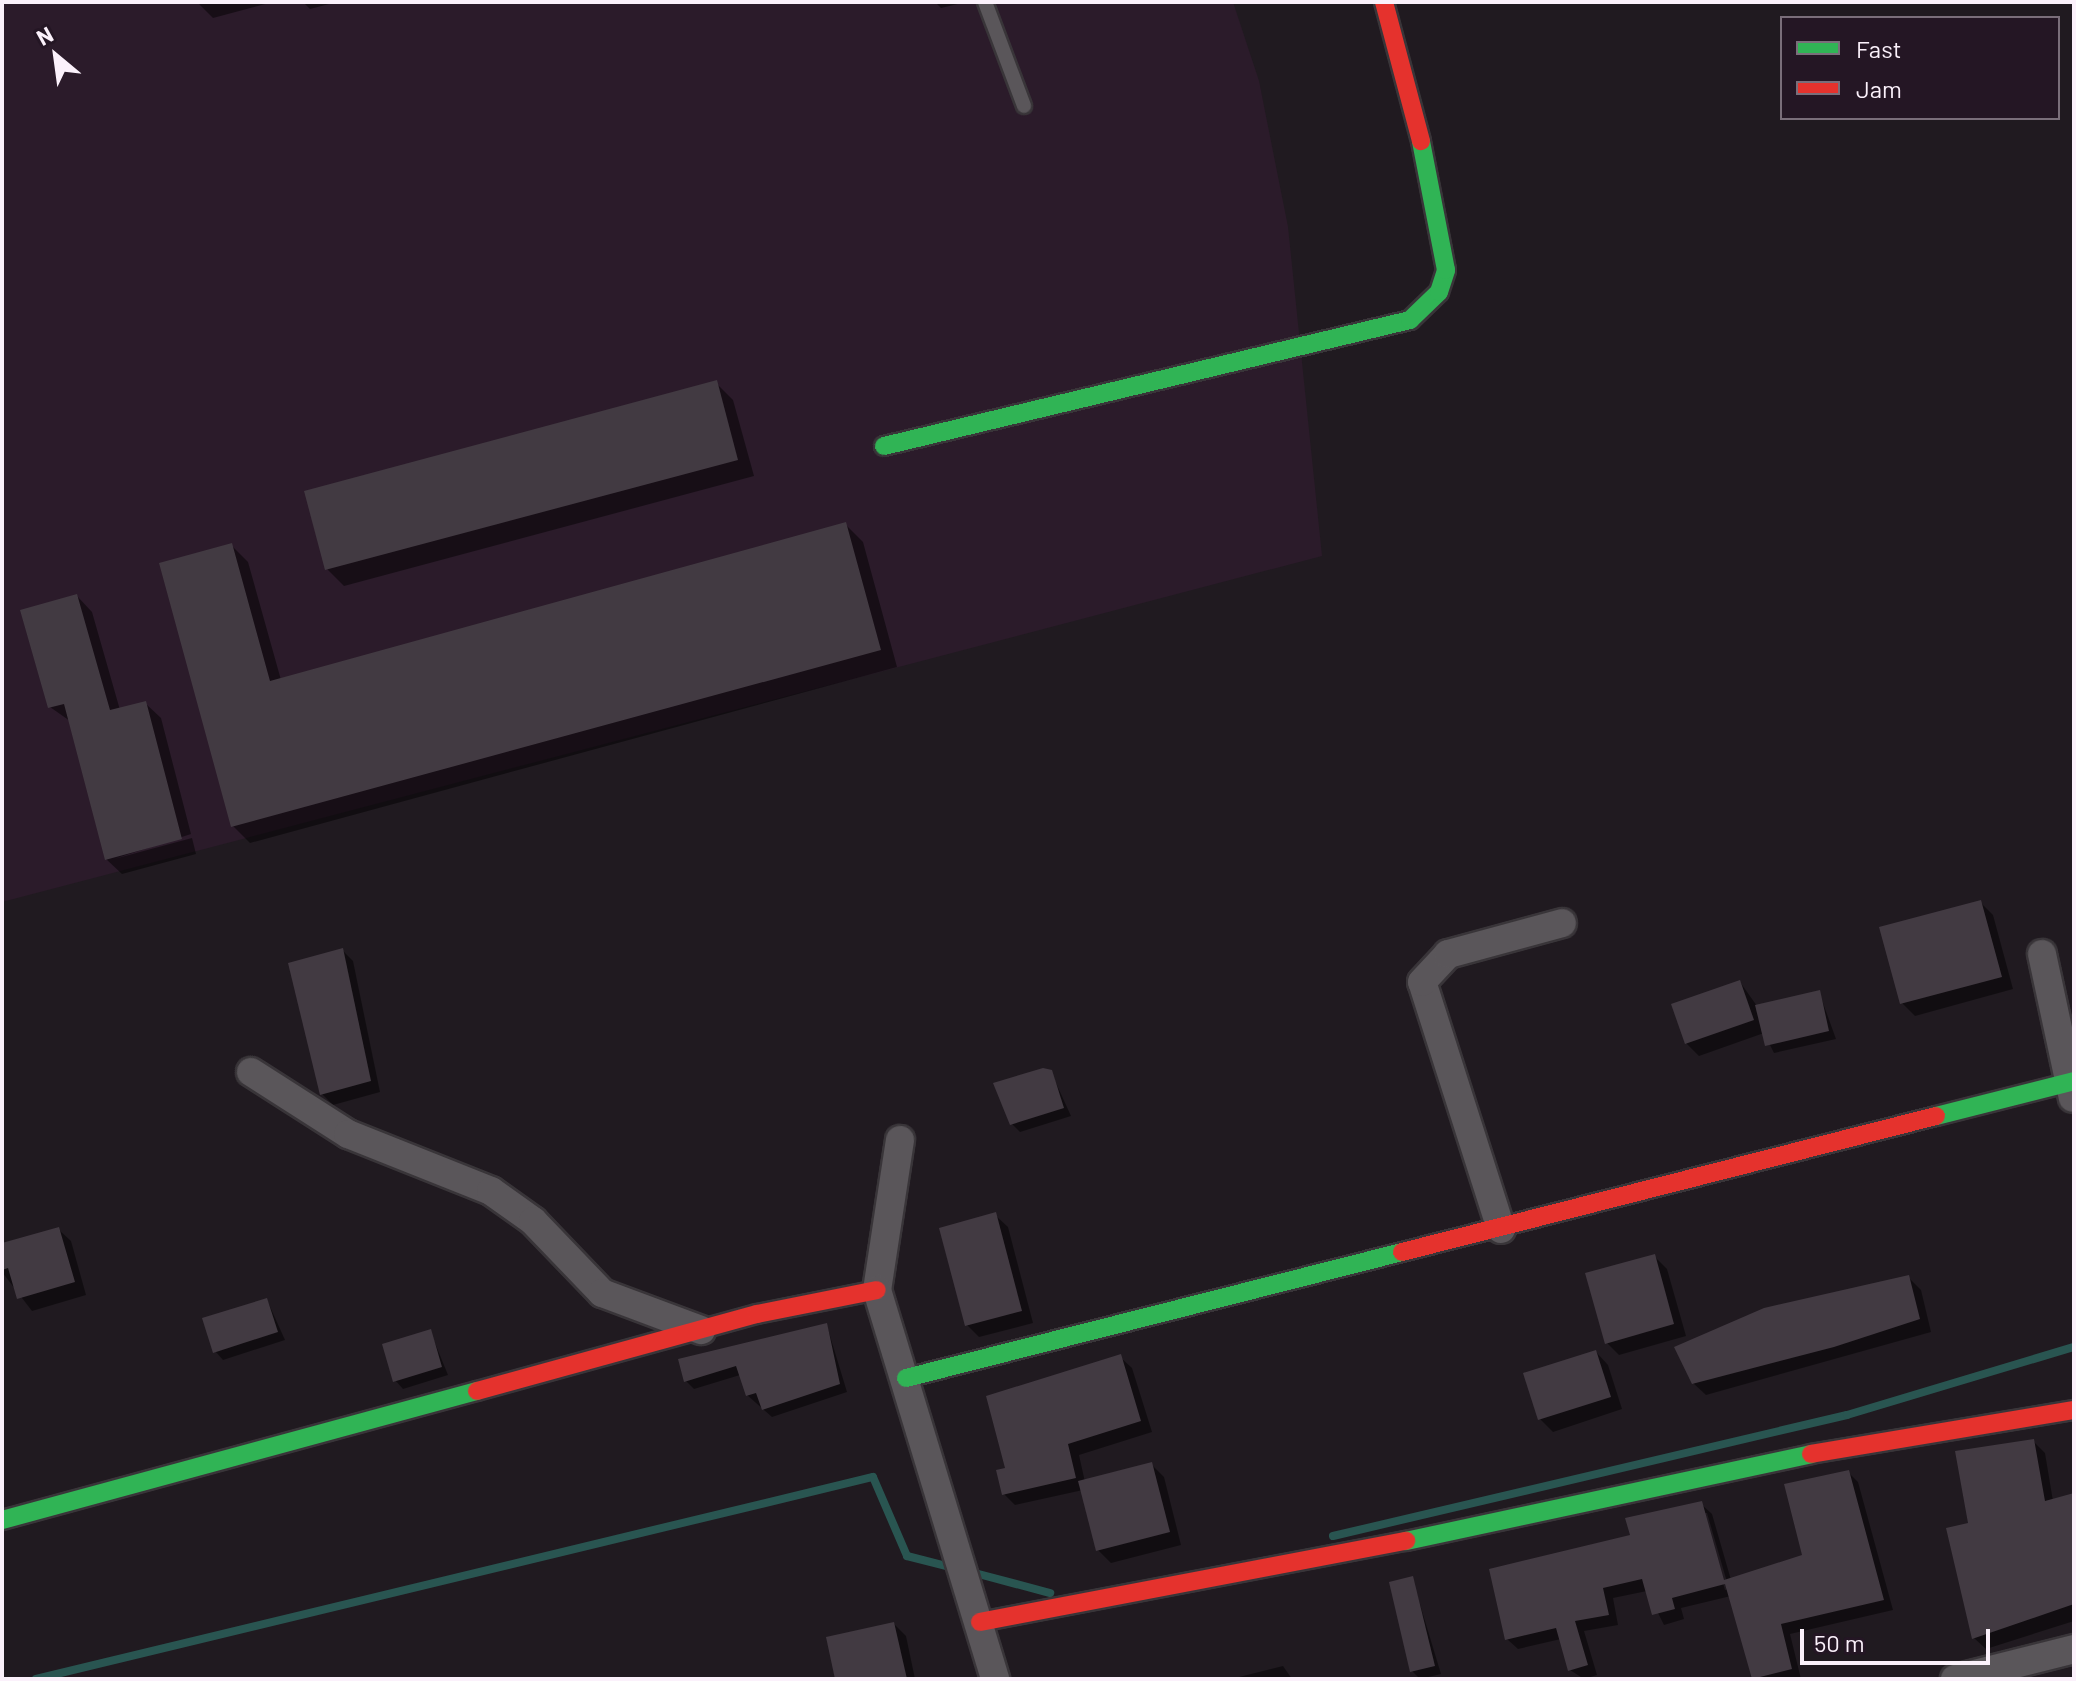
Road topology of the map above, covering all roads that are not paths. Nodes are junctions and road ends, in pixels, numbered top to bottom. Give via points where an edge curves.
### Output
1 (985, 2) edge
2 (1384, 2) edge
3 (1024, 106) dead end
4 (884, 446) dead end
5 (1562, 923) dead end
6 (2042, 954) dead end
7 (251, 1072) dead end
8 (2072, 1088) edge
9 (900, 1140) dead end
10 (1501, 1229) junction
11 (877, 1290) junction
12 (701, 1330) junction
13 (906, 1378) junction
14 (2074, 1410) edge
15 (2, 1520) edge
16 (980, 1622) junction
17 (2074, 1649) edge
18 (995, 1679) edge
19 (1955, 1679) edge

1 - 3 lane
2 - 4 street via 1434,190 1446,270 1439,292 1410,320
5 - 10 street via 1448,954 1422,982
6 - 8 street
7 - 12 street via 348,1134 491,1191 533,1221 602,1293
8 - 10 street
9 - 11 street
10 - 13 street
11 - 12 street
11 - 13 street
12 - 15 street
13 - 16 street
14 - 16 street via 1896,1436 1390,1545
16 - 18 street
17 - 19 street

